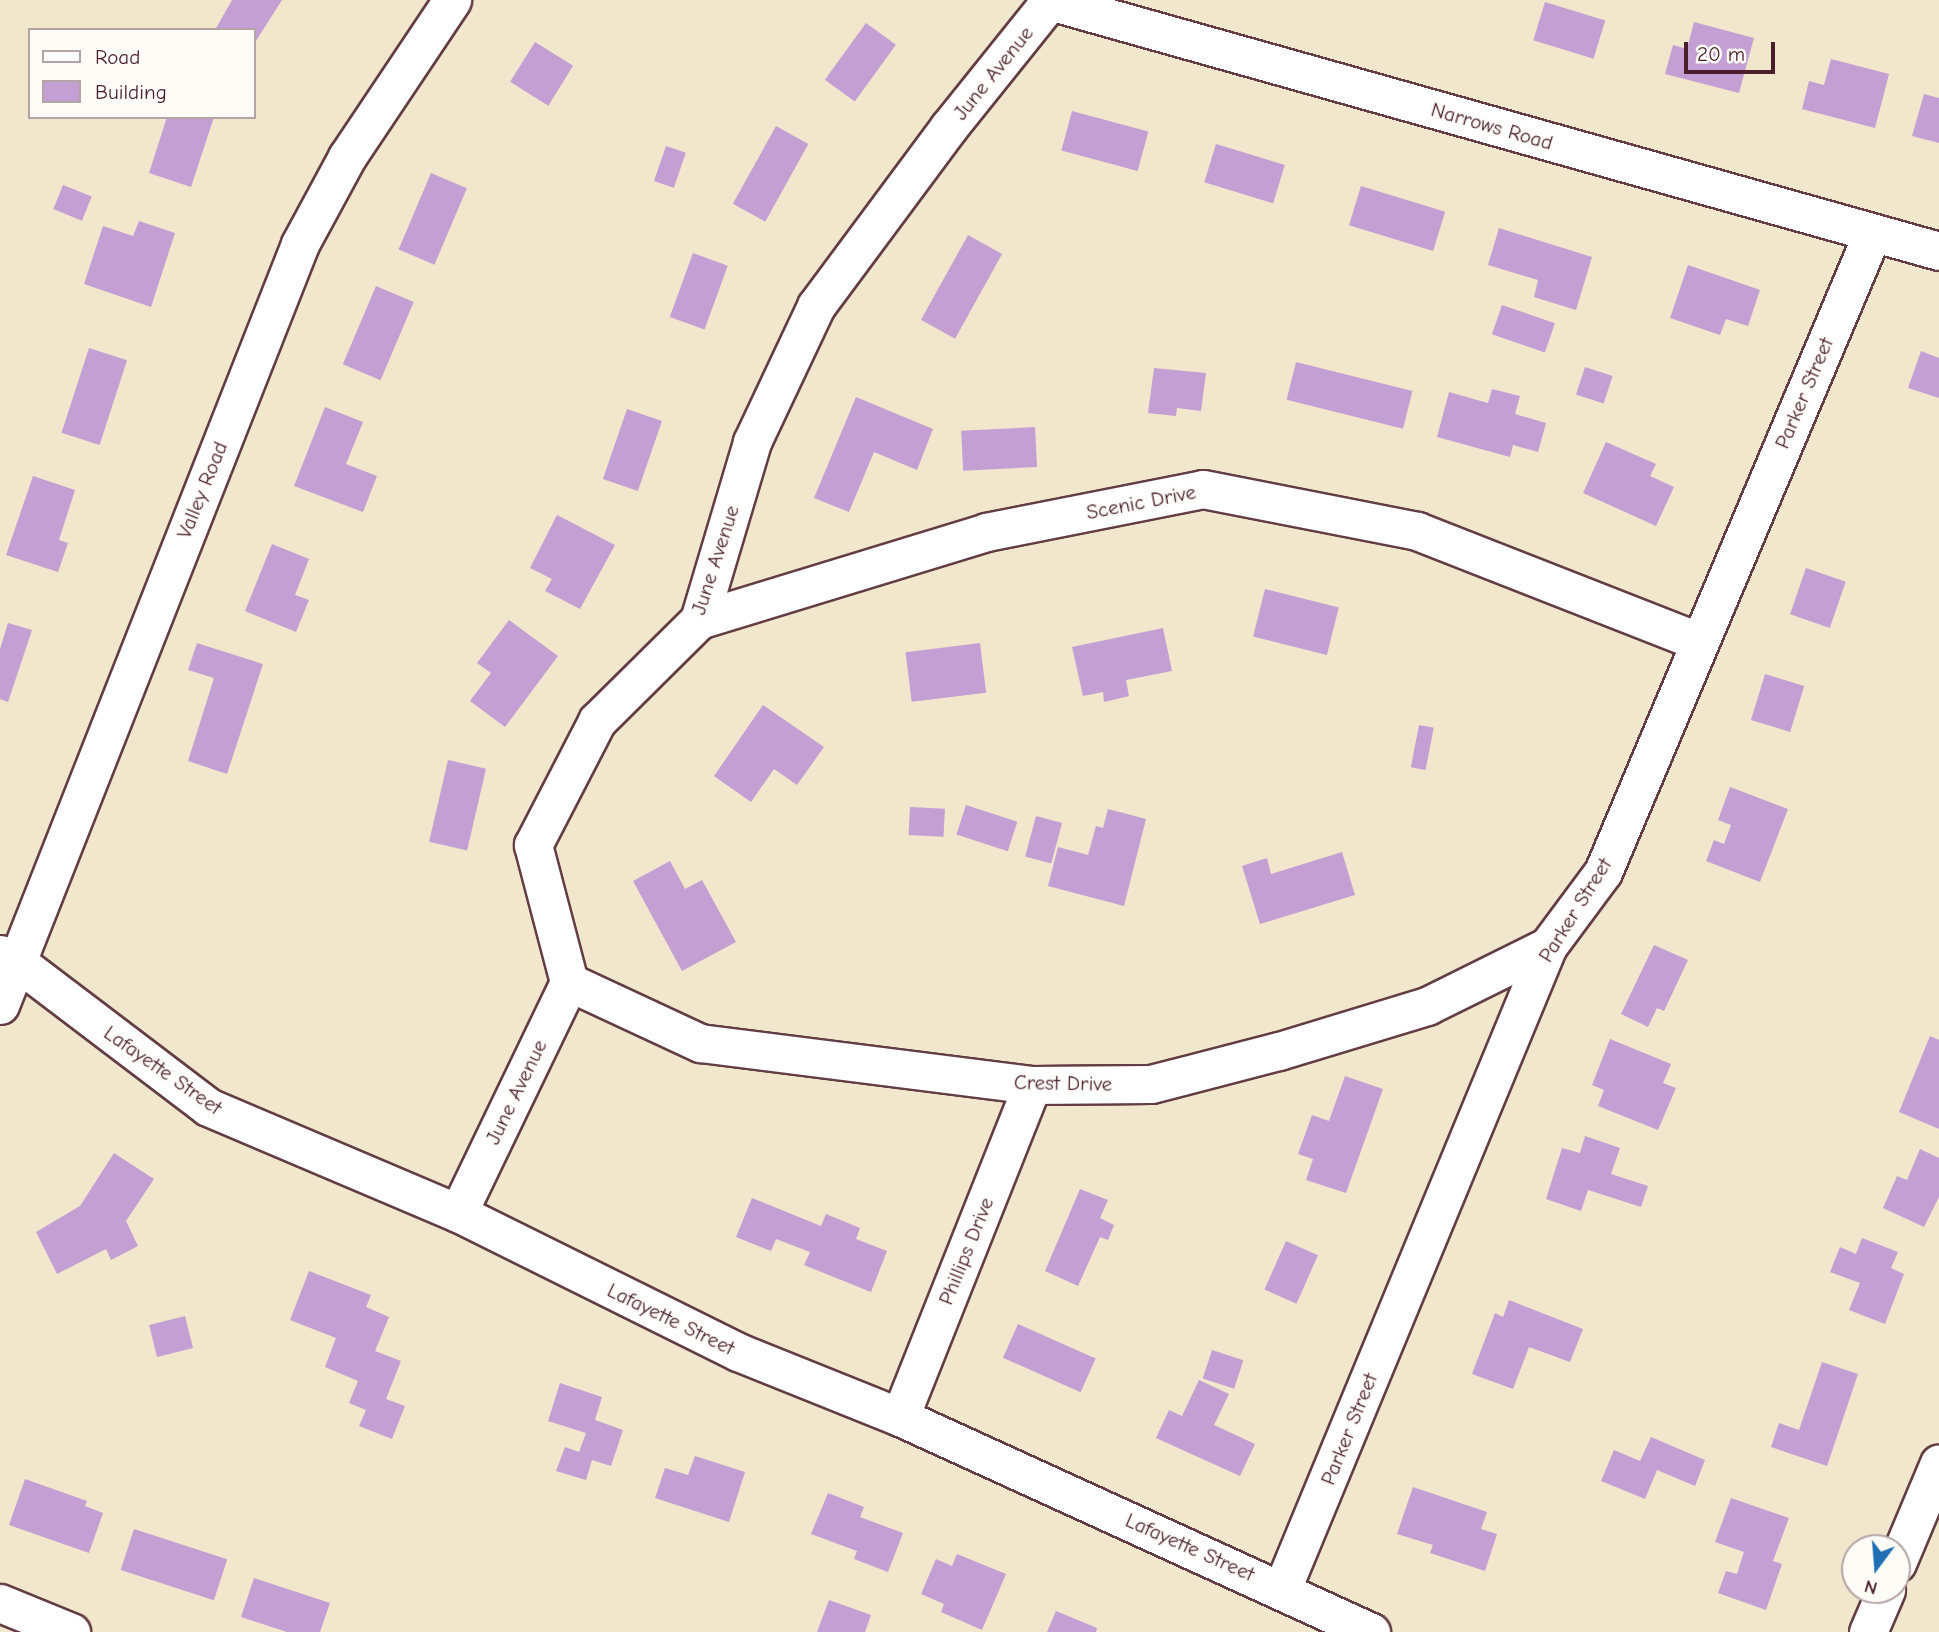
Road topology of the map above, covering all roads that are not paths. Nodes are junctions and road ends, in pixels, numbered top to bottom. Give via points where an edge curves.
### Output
1 (452, 0) edge
2 (1049, 1) edge
3 (1872, 234) junction
4 (1939, 251) edge
5 (699, 620) junction
6 (1698, 641) junction
7 (1548, 946) junction
8 (8, 958) edge
9 (569, 982) junction
10 (0, 1005) edge
11 (1032, 1085) junction
12 (458, 1213) junction
13 (901, 1417) junction
14 (1939, 1463) edge
15 (1909, 1534) edge
16 (1282, 1589) junction
17 (0, 1603) edge
18 (1880, 1604) edge
19 (71, 1632) edge
20 (1371, 1632) edge
21 (1868, 1632) edge

1 - 8 street, Valley Road via 347,157 300,244
2 - 3 street, Narrows Road
2 - 5 street, June Avenue via 816,306 752,442
3 - 4 street, Narrows Road
3 - 6 street, Parker Street
5 - 6 street, Scenic Drive via 986,532 1203,489 1417,531
5 - 9 street, June Avenue via 597,721 533,845
6 - 7 street, Parker Street via 1603,872
7 - 11 street, Crest Drive via 1427,1006 1279,1052 1151,1084
7 - 16 street, Parker Street
8 - 10 street, Valley Road
8 - 12 street, Lafayette Street via 208,1107
9 - 11 street, Crest Drive via 700,1043
9 - 12 street, June Avenue
11 - 13 street, Phillips Drive
12 - 13 street, Lafayette Street via 738,1352
13 - 16 street, Lafayette Street
14 - 15 street
16 - 20 street, Lafayette Street
17 - 19 street
18 - 21 street

